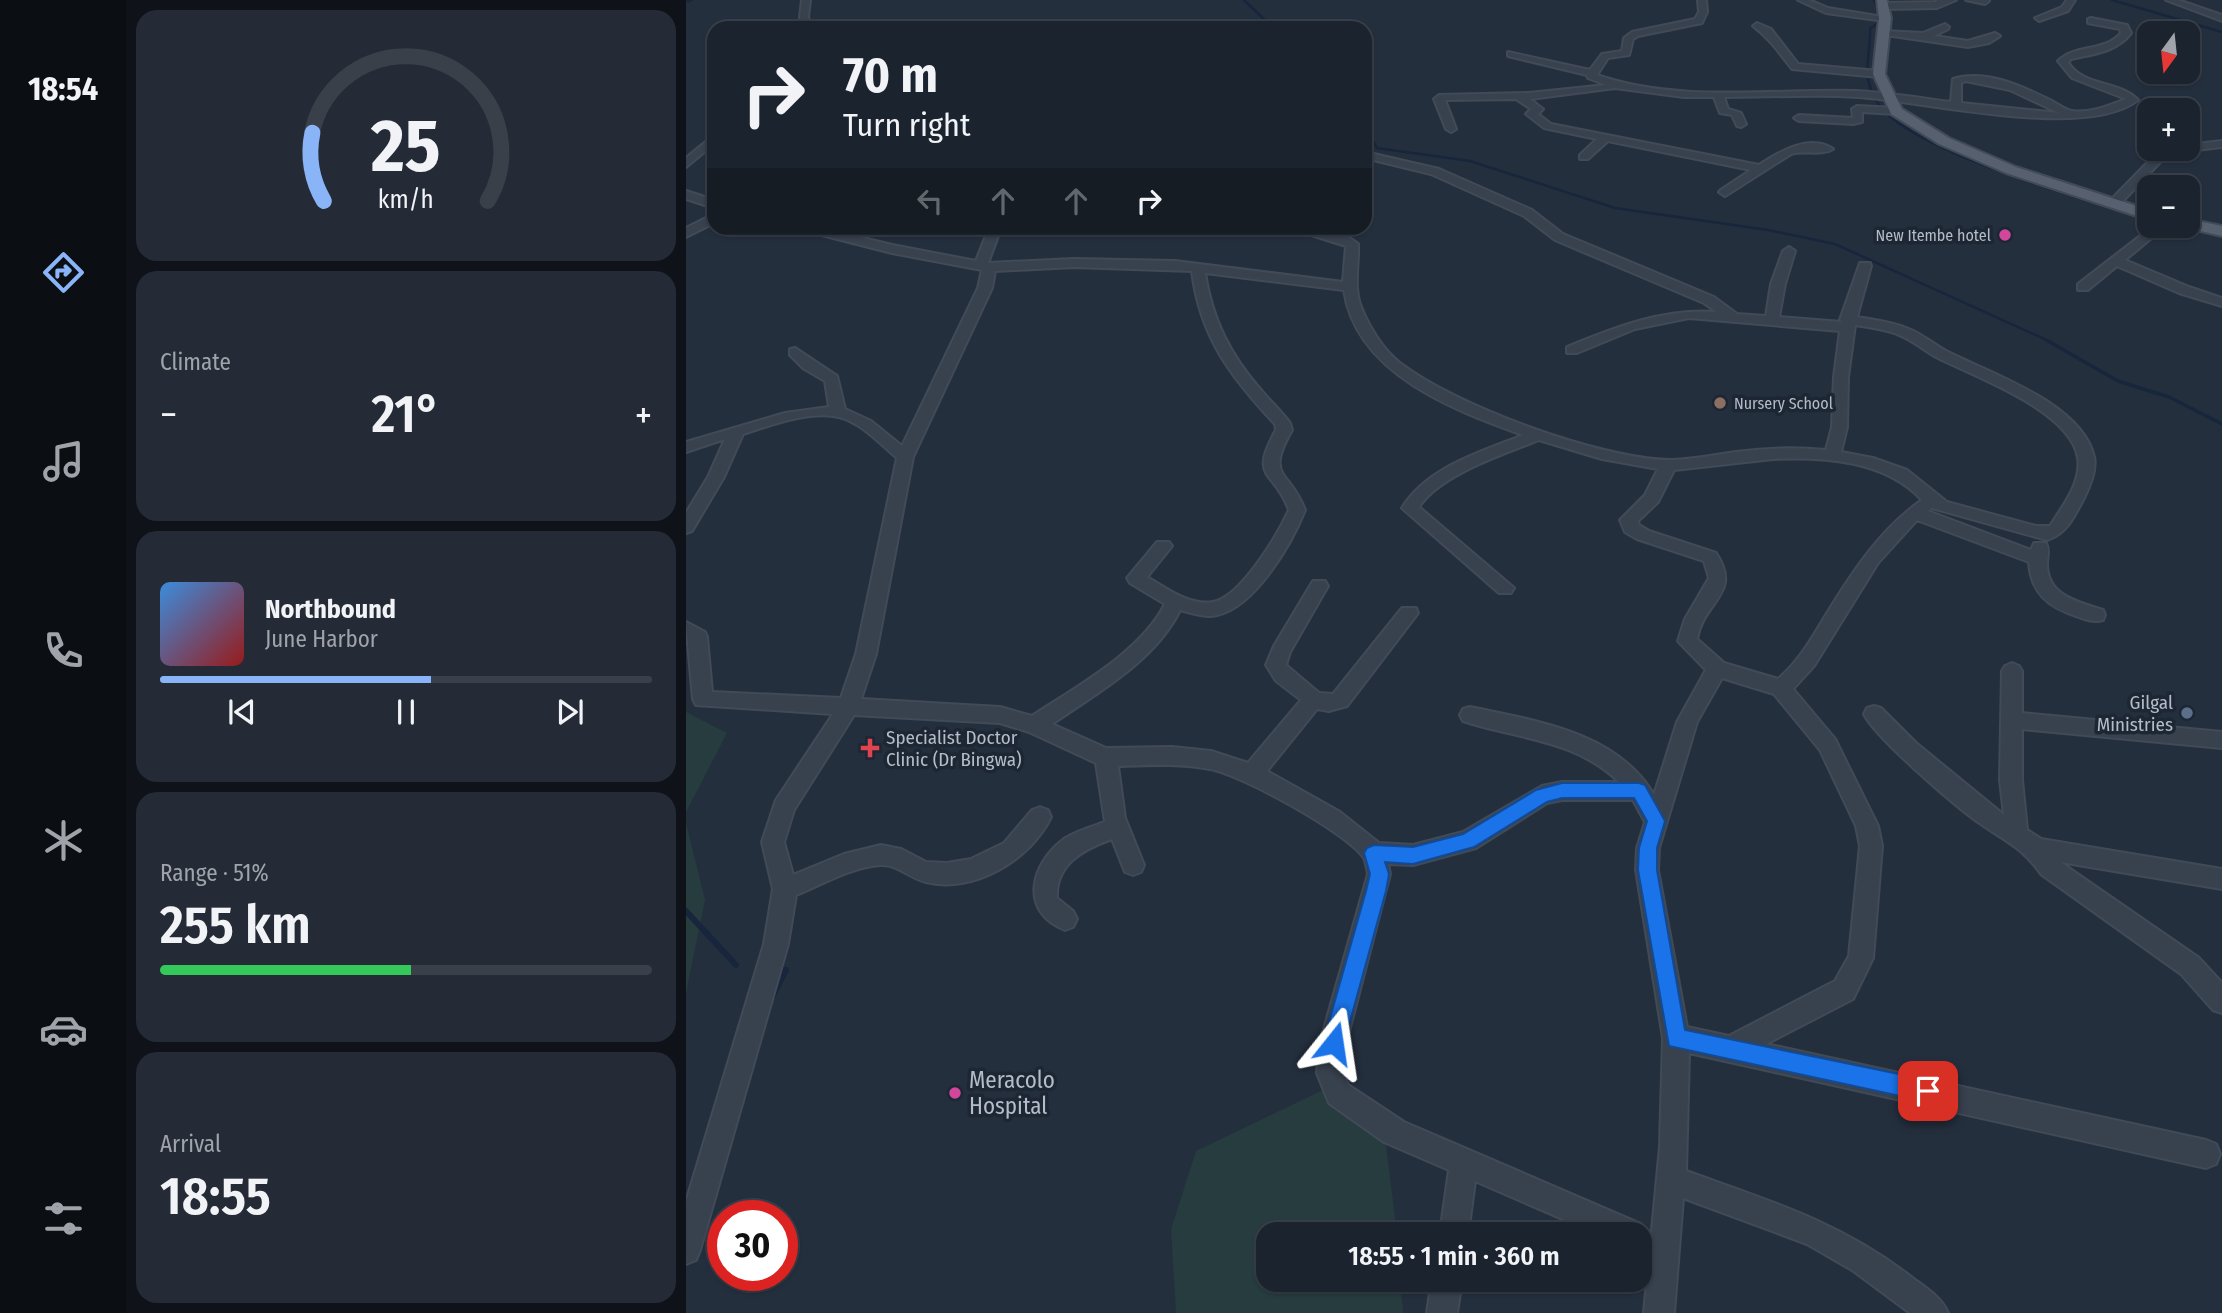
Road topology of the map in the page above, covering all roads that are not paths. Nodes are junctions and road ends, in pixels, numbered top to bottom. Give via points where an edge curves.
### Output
1 (806, 0) edge
2 (1702, 0) edge
3 (1802, 0) edge
4 (1952, 0) edge
5 (1970, 0) edge
6 (2071, 0) edge
7 (2174, 0) edge
8 (1985, 1) edge
9 (1884, 8) edge
10 (2039, 18) dead end
11 (2222, 18) edge
12 (805, 21) edge
13 (2091, 21) dead end
14 (1756, 26) dead end
15 (1945, 27) dead end
16 (1884, 34) junction
17 (1921, 36) junction
18 (1995, 36) dead end
19 (1511, 54) dead end
20 (1590, 73) junction
21 (1879, 74) junction
22 (1619, 86) junction
23 (1593, 89) junction
24 (1718, 94) junction
25 (1518, 96) junction
26 (1887, 97) junction
27 (1583, 104) dead end
28 (1956, 105) junction
29 (1896, 111) junction
30 (2070, 115) junction
31 (1799, 118) dead end
32 (1741, 124) dead end
33 (1451, 129) dead end
34 (1604, 139) junction
35 (707, 144) edge
36 (2222, 144) edge
37 (2200, 146) edge
38 (703, 148) junction
39 (686, 149) edge
40 (1828, 149) dead end
41 (1372, 157) edge
42 (1584, 158) dead end
43 (2155, 161) edge
44 (686, 164) edge
45 (1760, 169) junction
46 (1725, 192) dead end
47 (689, 198) edge
48 (707, 202) edge
49 (2113, 204) junction
50 (2137, 211) edge
51 (707, 222) edge
52 (2200, 226) edge
53 (2222, 231) edge
54 (686, 233) edge
55 (837, 235) edge
56 (993, 235) edge
57 (1331, 235) edge
58 (2144, 238) edge
59 (1789, 251) dead end
60 (2114, 260) junction
61 (985, 265) junction
62 (1865, 266) dead end
63 (1198, 267) junction
64 (1348, 287) junction
65 (2082, 287) dead end
66 (2222, 303) edge
67 (1737, 320) junction
68 (1772, 320) junction
69 (1847, 324) junction
70 (1572, 350) dead end
71 (795, 352) dead end
72 (838, 412) junction
73 (737, 430) junction
74 (1539, 434) junction
75 (686, 447) edge
76 (1832, 456) junction
77 (905, 457) junction
78 (1668, 466) junction
79 (1922, 507) junction
80 (686, 527) edge
81 (2048, 534) junction
82 (1163, 546) dead end
83 (2038, 559) junction
84 (1318, 586) dead end
85 (1505, 588) dead end
86 (1175, 602) junction
87 (1409, 613) dead end
88 (2096, 615) dead end
89 (686, 629) edge
90 (1717, 669) junction
91 (2012, 671) dead end
92 (1781, 688) junction
93 (695, 700) edge
94 (1313, 700) junction
95 (848, 707) junction
96 (1874, 713) dead end
97 (1470, 715) dead end
98 (2011, 720) junction
99 (1035, 725) junction
100 (2222, 740) edge
101 (1106, 757) junction
102 (1252, 773) junction
103 (1639, 791) junction
104 (1040, 817) dead end
105 (1656, 821) junction
106 (1116, 828) junction
107 (2026, 843) junction
108 (1374, 853) junction
109 (1133, 865) dead end
110 (2222, 878) edge
111 (785, 890) junction
112 (1065, 919) dead end
113 (2222, 1001) edge
114 (1676, 1038) junction
115 (1730, 1049) junction
116 (2206, 1154) dead end
117 (1464, 1161) junction
118 (1671, 1180) junction
119 (1456, 1222) edge
120 (1604, 1222) edge
121 (1652, 1243) edge
122 (686, 1250) edge
123 (1445, 1292) edge
124 (1442, 1313) edge
125 (1659, 1313) edge
126 (1933, 1313) edge

1 - 12 street
2 - 20 street via 1699,21 1635,34 1629,38 1626,53 1607,55
3 - 9 street via 1826,10
4 - 9 street
5 - 8 street
6 - 10 street via 2065,9
7 - 11 street
9 - 16 main road
13 - 30 street via 2124,27 2126,33 2108,46 2068,57 2064,65 2133,100 2107,110
14 - 21 street via 1768,30 1795,67
15 - 17 street
16 - 17 street
16 - 21 main road
17 - 18 street via 1970,45
19 - 20 street
20 - 22 street
21 - 26 main road
22 - 23 street
22 - 24 street
23 - 25 street
23 - 27 street
24 - 26 street
24 - 32 street via 1724,111 1736,113
25 - 33 street via 1443,97 1439,105
25 - 34 street via 1538,109 1531,114 1548,126
26 - 28 street
26 - 29 main road
28 - 30 street via 2039,116
28 - 30 street via 1956,81 1969,77 2035,96
29 - 31 street via 1857,109 1853,121
29 - 49 main road via 1979,156
34 - 42 street
34 - 45 street
35 - 38 street
36 - 37 street
38 - 39 street
38 - 44 street
40 - 45 street via 1799,148
41 - 67 street via 1456,180 1528,213 1568,242 1709,300
43 - 49 street
45 - 46 street
47 - 48 street
49 - 50 main road
51 - 54 street
52 - 53 main road
55 - 61 street
56 - 61 street
57 - 64 street via 1352,244
58 - 60 street
59 - 68 street
60 - 65 street
60 - 66 street
61 - 63 street
61 - 77 street via 985,288
62 - 69 street
63 - 64 street
63 - 86 street via 1205,307 1225,352 1282,424 1269,463 1297,510 1279,546 1233,601 1214,610
64 - 74 street via 1355,310 1395,366 1430,388
67 - 68 street
67 - 70 street via 1700,314 1674,316 1631,326
68 - 69 street
69 - 76 street via 1840,432
69 - 81 street via 1908,333 1943,355 2006,382 2077,438 2086,459 2085,476 2056,530
71 - 72 street via 832,379
72 - 73 street via 784,418
72 - 77 street via 863,423
73 - 75 street
73 - 80 street
74 - 78 street via 1623,460
74 - 85 street via 1421,491 1410,508
76 - 78 street via 1742,456
76 - 79 street via 1896,471 1910,479
77 - 95 street via 866,654
78 - 90 street via 1652,498 1629,520 1631,528 1643,535 1710,557 1718,565 1713,590 1687,630 1687,641
79 - 81 street
79 - 83 street
79 - 92 street via 1875,554 1811,656
81 - 83 street
82 - 86 street via 1136,578
83 - 88 street via 2040,579 2051,598
84 - 94 street via 1276,666 1281,676
86 - 99 street via 1154,634 1121,664
87 - 94 street via 1340,700
89 - 93 street via 698,637
90 - 92 street
90 - 105 street via 1687,722
91 - 98 street
92 - 115 street via 1828,745 1867,826 1871,846 1861,958 1844,990
93 - 95 street
94 - 102 street
95 - 99 street via 1000,715
95 - 111 street via 784,807 774,842
96 - 107 street via 1981,812
97 - 103 street via 1579,743 1625,775
98 - 100 street
98 - 107 street via 2011,780
99 - 101 street
101 - 102 street via 1172,756
101 - 106 street
102 - 108 street via 1332,819
103 - 105 street
103 - 108 street via 1562,790 1542,795 1468,841 1413,855
104 - 111 street via 1014,848 996,861 960,872 925,872 884,854 860,859
105 - 114 street via 1647,870
106 - 109 street
106 - 112 street via 1064,853 1045,884 1048,904
107 - 110 street
107 - 113 street via 2049,867 2190,966
108 - 117 street via 1379,874 1376,891 1330,1073 1338,1094 1394,1132
111 - 122 street via 776,944
114 - 115 street
114 - 118 street
115 - 116 street
117 - 119 street
117 - 120 street
118 - 121 street
118 - 126 street via 1834,1242 1882,1271
121 - 125 street
123 - 124 street

